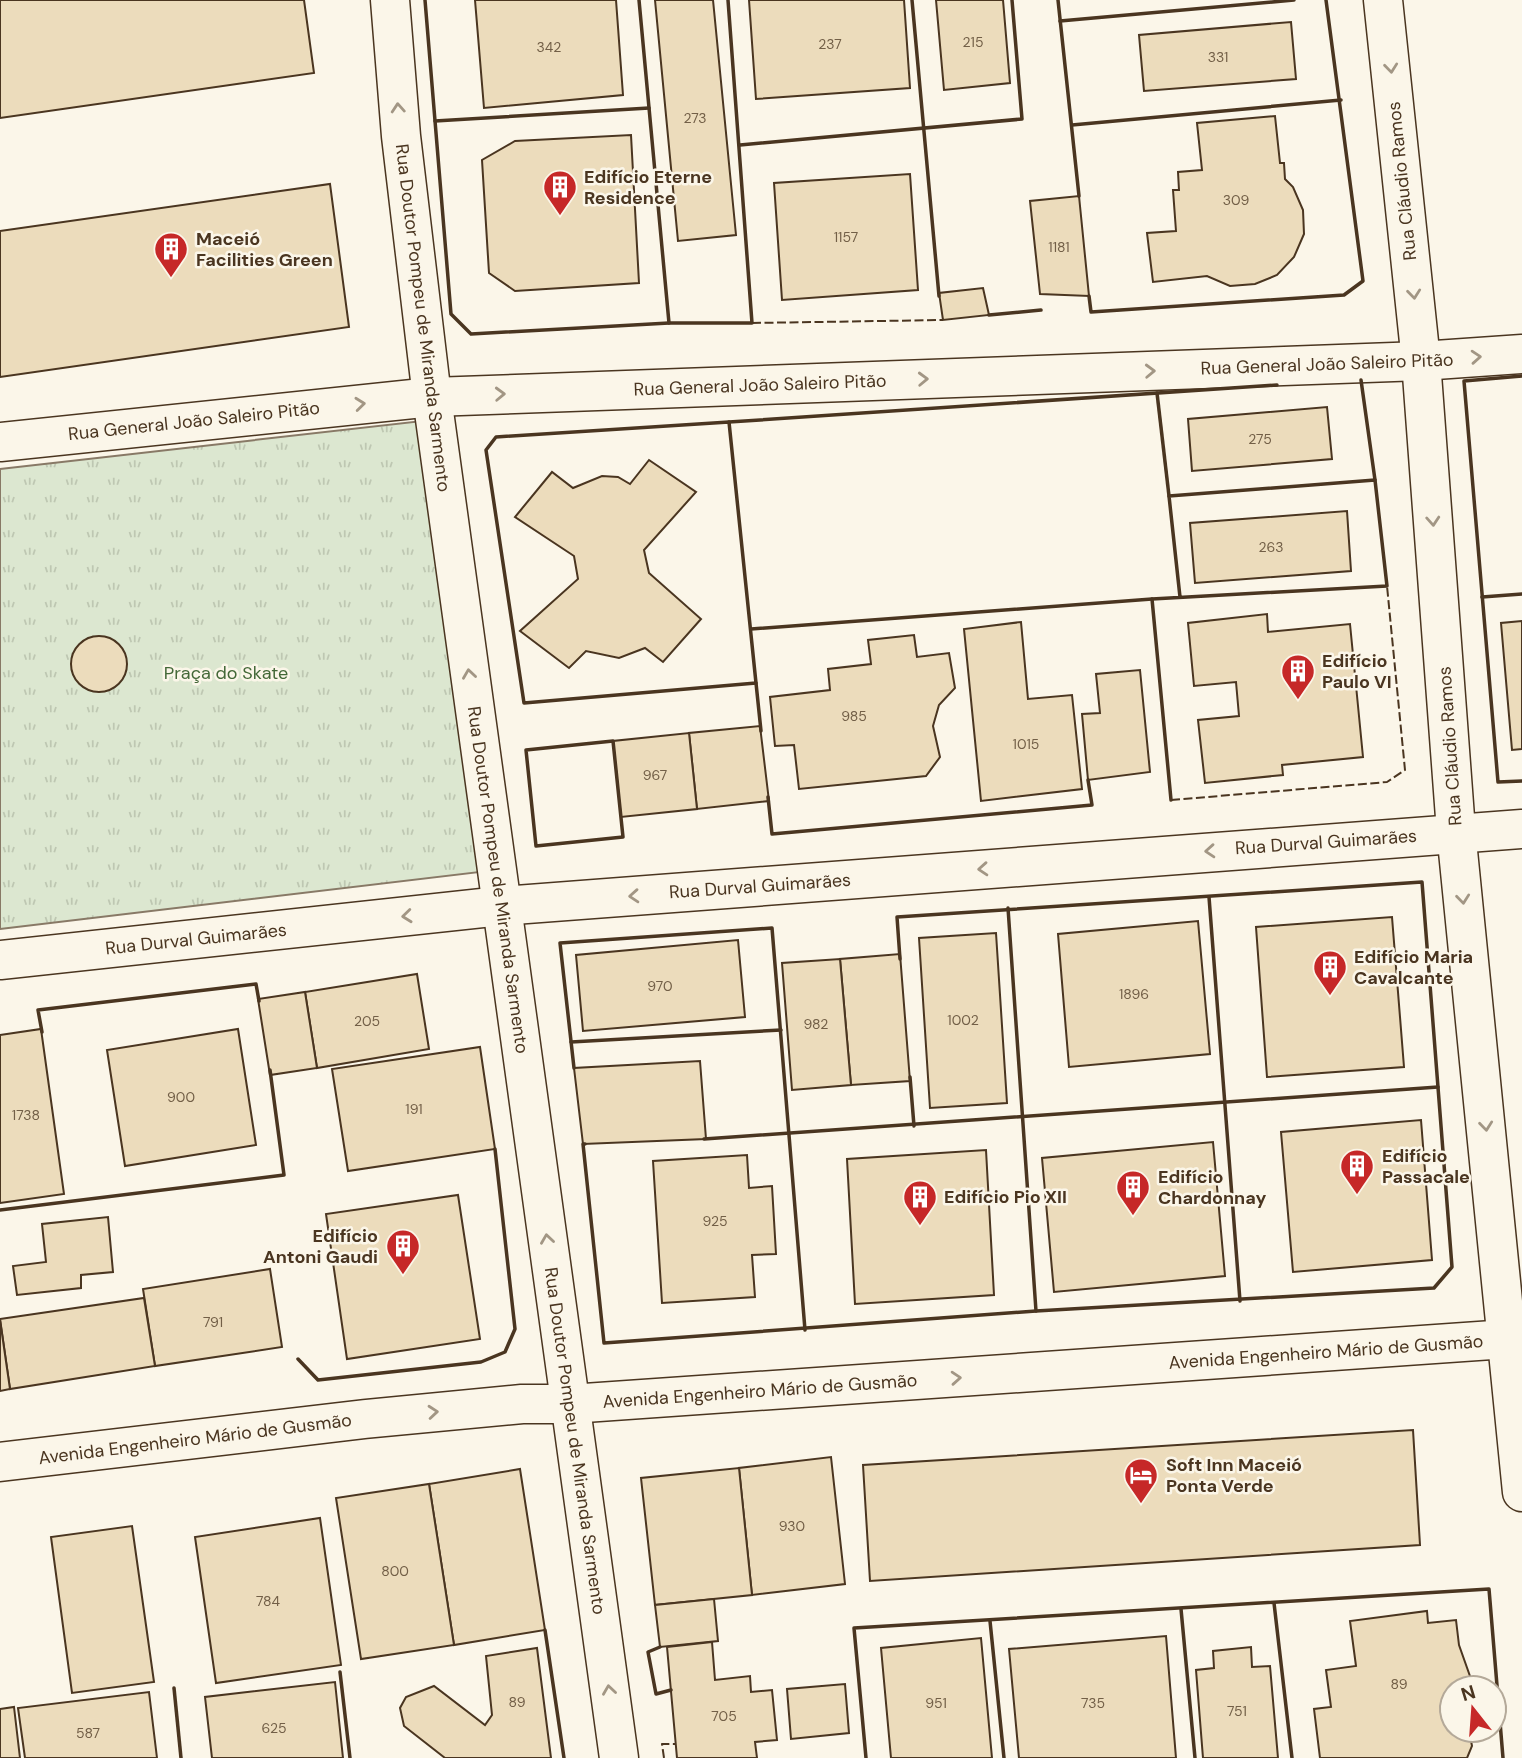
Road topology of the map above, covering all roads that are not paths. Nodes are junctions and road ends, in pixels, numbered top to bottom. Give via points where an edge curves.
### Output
1 (390, 0) edge
2 (1384, 0) edge
3 (1522, 354) edge
4 (1421, 361) junction
5 (432, 397) junction
6 (0, 442) edge
7 (1522, 828) edge
8 (1456, 831) junction
9 (501, 906) junction
10 (0, 960) edge
11 (1515, 1338) edge
12 (570, 1404) junction
13 (0, 1462) edge
14 (1522, 1492) edge
15 (619, 1758) edge

5 -> 1 street, Rua Doutor Pompeu de Miranda Sarmento
2 -> 4 street, Rua Cláudio Ramos
4 -> 3 street, Rua General João Saleiro Pitão
5 -> 4 street, Rua General João Saleiro Pitão
4 -> 8 street, Rua Cláudio Ramos
6 -> 5 street, Rua General João Saleiro Pitão
9 -> 5 street, Rua Doutor Pompeu de Miranda Sarmento
7 - 8 street, Rua Durval Guimarães
8 -> 9 street, Rua Durval Guimarães
8 -> 11 street, Rua Cláudio Ramos
9 -> 10 street, Rua Durval Guimarães
12 -> 9 street, Rua Doutor Pompeu de Miranda Sarmento
12 -> 11 street, Avenida Engenheiro Mário de Gusmão
11 - 14 street, Rua Cláudio Ramos
13 -> 12 street, Avenida Engenheiro Mário de Gusmão via 365,1419 522,1404
15 -> 12 street, Rua Doutor Pompeu de Miranda Sarmento

